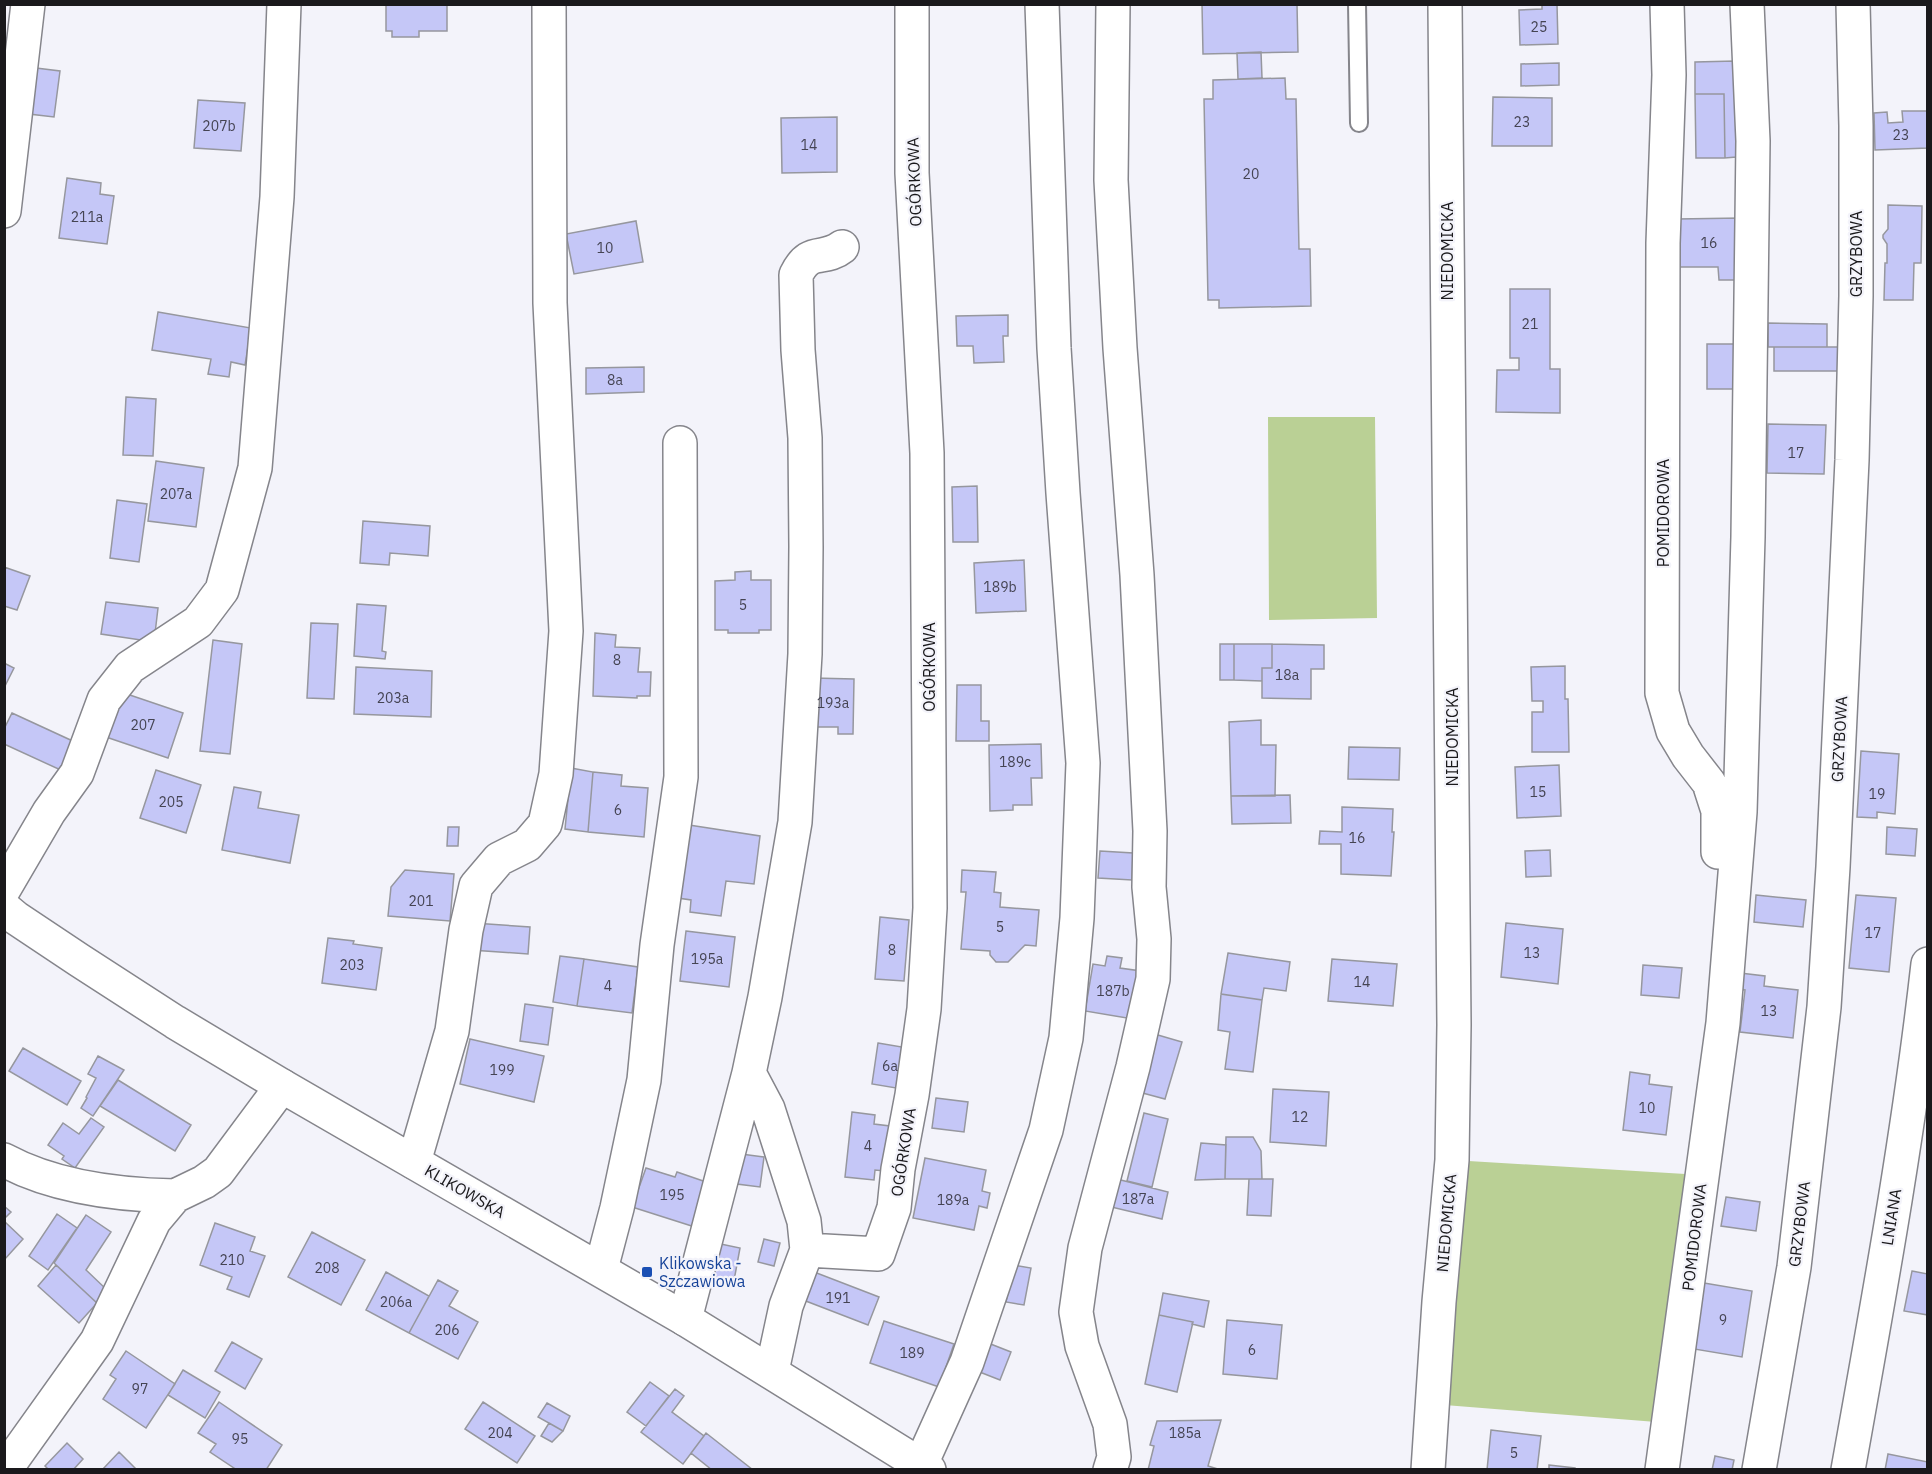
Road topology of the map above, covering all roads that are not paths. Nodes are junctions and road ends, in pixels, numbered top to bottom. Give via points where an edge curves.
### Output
1 (28, 4) edge
2 (284, 4) edge
3 (549, 4) edge
4 (912, 4) edge
5 (1042, 4) edge
6 (1113, 4) edge
7 (1357, 4) edge
8 (1445, 4) edge
9 (1667, 4) edge
10 (1747, 4) edge
11 (1853, 4) edge
12 (1359, 123) dead end
13 (4, 211) edge
14 (842, 247) dead end
15 (680, 443) dead end
16 (4, 889) edge
17 (4, 908) edge
18 (1928, 964) edge
19 (1724, 1005) junction
20 (749, 1073) junction
21 (282, 1086) junction
22 (4, 1160) edge
23 (414, 1162) junction
24 (175, 1196) junction
25 (807, 1250) junction
26 (601, 1269) junction
27 (685, 1319) junction
28 (772, 1371) junction
29 (925, 1467) edge
30 (5, 1470) edge
31 (1110, 1470) edge
32 (1428, 1470) edge
33 (1662, 1470) edge
34 (1759, 1470) edge
35 (1848, 1470) edge

1 - 13 street
2 - 16 street via 277,197 255,468 222,590 198,622 130,667 104,700 77,773
3 - 23 street via 550,303 566,630 555,774 545,824 527,845 500,859 476,886 452,1030
4 - 25 street, OGÓRKOWA via 912,173 927,477 930,908 924,1009 894,1208 878,1254
5 - 29 street via 1055,359 1083,764 1077,918 1066,1038 1046,1130 967,1362
6 - 31 street via 1111,180 1137,574 1154,979 1085,1248 1076,1312 1082,1346 1110,1424 1114,1457
7 - 12 lane
8 - 32 street, NIEDOMICKA via 1454,1025 1452,1160
9 - 19 street, POMIDOROWA via 1662,693 1673,731 1709,783 1718,811 1713,968
10 - 19 street, POMIDOROWA via 1753,141 1748,537 1740,812
11 - 34 street, GRZYBOWA via 1853,437 1833,867 1824,1006 1794,1267
14 - 20 street via 811,256 796,275 805,438 805,654 795,822
15 - 26 street via 681,777 657,945 644,1080
17 - 21 street, KLIKOWSKA via 155,1010
18 - 35 street, LNIANA via 1898,1177
19 - 33 street, POMIDOROWA
20 - 25 street via 768,1109 804,1221
20 - 27 street
21 - 23 street, KLIKOWSKA
21 - 24 street via 218,1172
22 - 24 street via 78,1186 141,1196
23 - 26 street, KLIKOWSKA
24 - 30 street via 154,1221 97,1341
25 - 28 street via 786,1306
26 - 27 street, KLIKOWSKA
27 - 28 street, KLIKOWSKA
28 - 29 street, KLIKOWSKA

